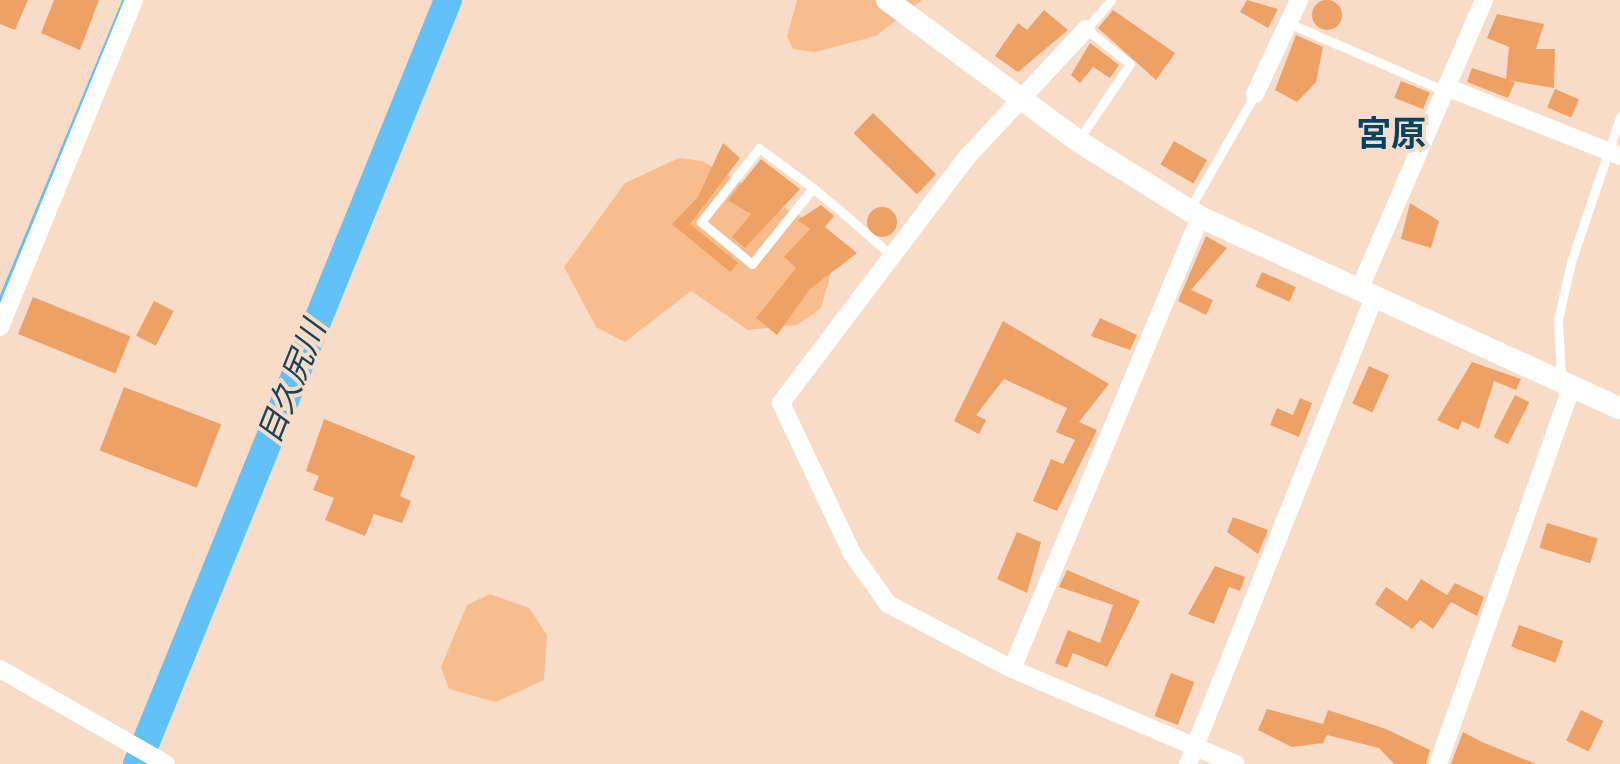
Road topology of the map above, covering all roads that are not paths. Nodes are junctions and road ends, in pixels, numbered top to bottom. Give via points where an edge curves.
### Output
1 (134, 0) edge
2 (887, 0) edge
3 (1111, 0) edge
4 (1299, 0) edge
5 (1484, 0) edge
6 (1293, 26) junction
7 (1086, 30) junction
8 (1445, 89) junction
9 (1255, 94) joint
10 (1024, 101) junction
11 (1620, 117) edge
12 (1078, 141) junction
13 (1614, 153) edge
14 (813, 188) junction
15 (1195, 214) junction
16 (892, 256) junction
17 (1368, 292) junction
18 (0, 327) edge
19 (1566, 382) junction
20 (1620, 408) edge
21 (1012, 668) junction
22 (0, 669) edge
23 (1196, 745) junction
24 (166, 764) edge
25 (1188, 764) edge
26 (1236, 764) edge
27 (1438, 764) edge

1 - 18 street
2 - 10 street
3 - 7 lane
4 - 6 street
5 - 8 street
6 - 8 lane
6 - 9 street
7 - 10 street
7 - 12 lane via 1130,64
8 - 13 street
8 - 17 street
9 - 15 lane
10 - 12 street
10 - 16 street
11 - 13 lane
12 - 15 street
13 - 19 lane via 1558,320
14 - 14 lane via 760,148 701,222 752,264
14 - 16 lane
15 - 17 street
15 - 21 street
16 - 21 street via 781,403 853,555 888,604
17 - 19 street
17 - 23 street
19 - 20 street
19 - 27 street
21 - 23 street
22 - 24 street
23 - 25 street
23 - 26 street

